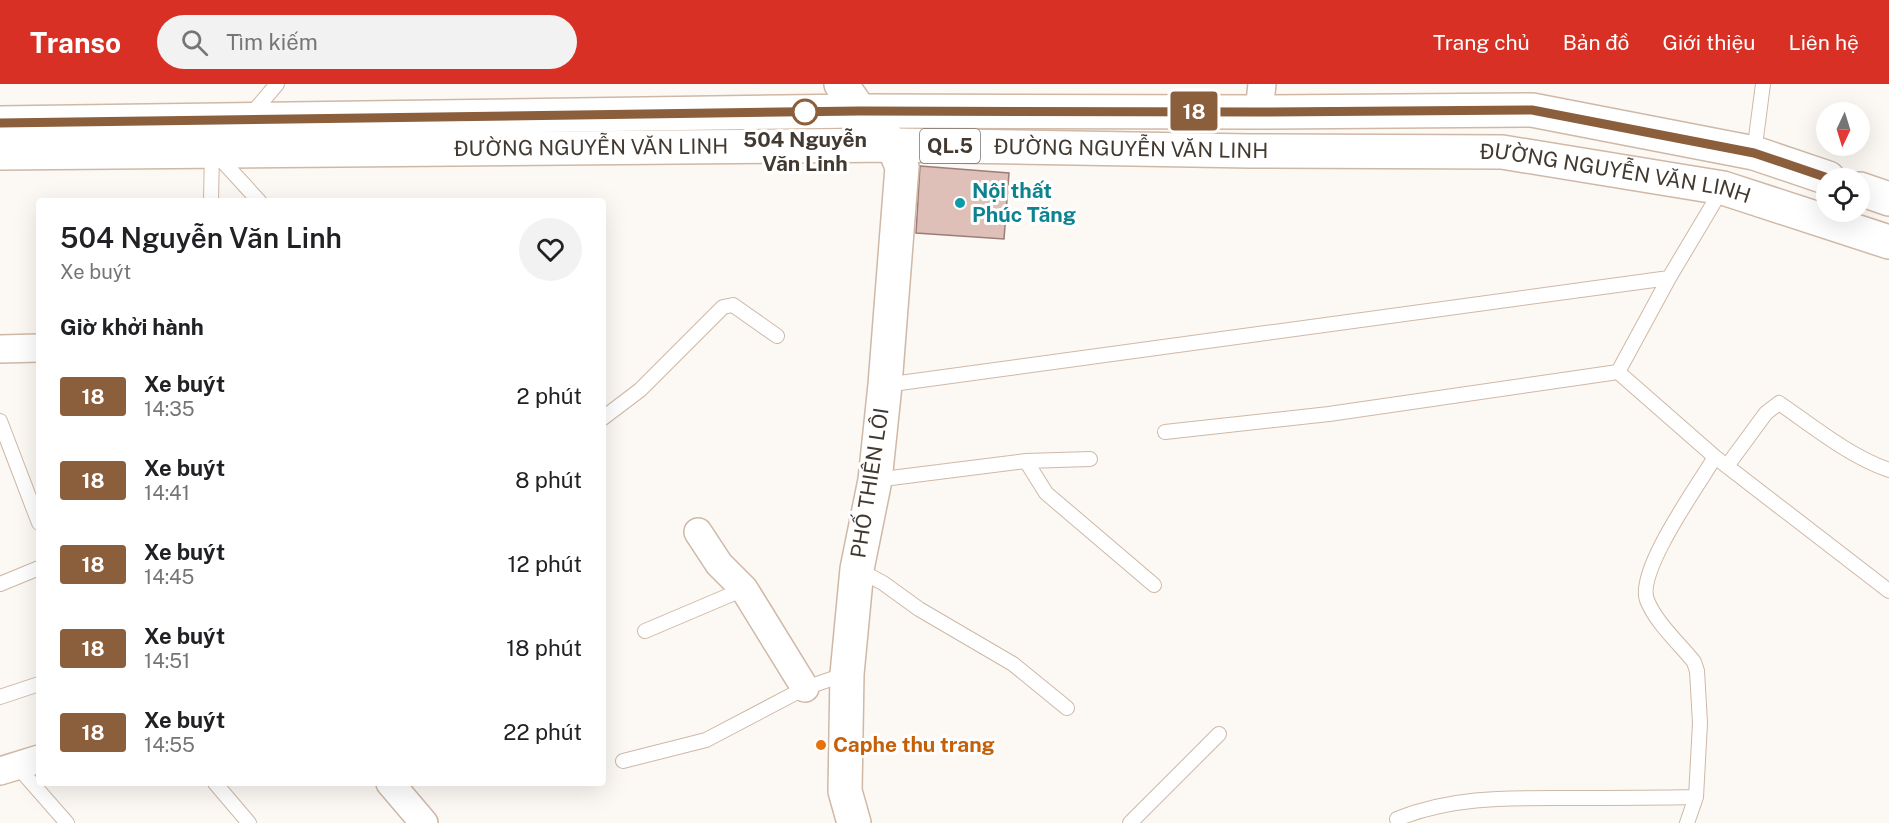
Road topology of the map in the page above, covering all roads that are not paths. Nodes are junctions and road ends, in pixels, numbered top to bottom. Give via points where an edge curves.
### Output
1 (277, 84) edge
2 (841, 84) edge
3 (1763, 84) edge
4 (861, 97) edge
5 (1261, 98) edge
6 (248, 118) junction
7 (0, 123) edge
8 (892, 145) junction
9 (212, 150) junction
10 (0, 153) edge
11 (1754, 153) junction
12 (1816, 174) edge
13 (1723, 188) junction
14 (1870, 192) edge
15 (211, 198) edge
16 (256, 198) edge
17 (1889, 199) edge
18 (1889, 242) edge
19 (1669, 278) junction
20 (777, 336) dead end
21 (36, 348) edge
22 (0, 349) edge
23 (1618, 372) junction
24 (885, 385) junction
25 (606, 416) edge
26 (0, 421) edge
27 (1165, 432) dead end
28 (1715, 457) junction
29 (1090, 459) dead end
30 (1026, 461) junction
31 (1727, 466) junction
32 (1889, 470) edge
33 (875, 480) junction
34 (36, 514) edge
35 (698, 532) dead end
36 (36, 569) edge
37 (857, 569) junction
38 (0, 584) edge
39 (1154, 585) dead end
40 (744, 590) junction
41 (1889, 591) edge
42 (645, 631) dead end
43 (847, 674) junction
44 (36, 685) edge
45 (805, 688) junction
46 (0, 697) edge
47 (1066, 708) dead end
48 (1219, 734) dead end
49 (623, 761) dead end
50 (19, 765) edge
51 (36, 786) edge
52 (36, 786) edge
53 (218, 786) edge
54 (393, 786) edge
55 (1696, 797) junction
56 (1397, 819) dead end
57 (67, 823) edge
58 (249, 823) edge
59 (424, 823) edge
60 (854, 823) edge
61 (1130, 823) edge
62 (1688, 823) edge

1 - 6 lane
2 - 4 main road
3 - 11 lane
4 - 5 main road, ĐƯỜNG NGUYỄN VĂN LINH / QL.5
4 - 6 main road, ĐƯỜNG NGUYỄN VĂN LINH / QL.5 via 611,115
4 - 8 main road
5 - 11 main road, ĐƯỜNG NGUYỄN VĂN LINH / QL.5 via 1532,110
6 - 7 main road, ĐƯỜNG NGUYỄN VĂN LINH / QL.5
8 - 9 main road, ĐƯỜNG NGUYỄN VĂN LINH / QL.5
8 - 13 main road, ĐƯỜNG NGUYỄN VĂN LINH / QL.5 via 1502,152
8 - 24 main road, PHỐ THIÊN LÔI via 902,167
9 - 10 main road, ĐƯỜNG NGUYỄN VĂN LINH / QL.5
9 - 15 lane
9 - 16 lane
11 - 12 main road, ĐƯỜNG NGUYỄN VĂN LINH / QL.5
13 - 18 main road, ĐƯỜNG NGUYỄN VĂN LINH / QL.5
13 - 19 lane
14 - 17 main road
19 - 23 lane
19 - 24 lane
20 - 25 lane via 733,305 723,307 640,390
21 - 22 street
23 - 27 lane via 1329,414
23 - 28 lane
24 - 33 main road, PHỐ THIÊN LÔI
26 - 34 lane
28 - 31 lane
28 - 55 lane via 1673,522 1647,578 1646,597 1653,612 1697,671 1700,723
29 - 30 lane
30 - 33 lane
30 - 39 lane via 1046,493
31 - 32 lane via 1766,413 1779,403 1837,443
31 - 41 lane
33 - 37 main road, PHỐ THIÊN LÔI
35 - 40 street via 719,564
36 - 38 lane
37 - 43 main road, PHỐ THIÊN LÔI
37 - 47 lane via 1013,664
40 - 42 lane
40 - 45 street
43 - 45 lane
43 - 60 main road, PHỐ THIÊN LÔI via 845,791
44 - 46 lane
45 - 49 lane via 706,740
48 - 61 lane
50 - 52 lane
51 - 57 lane
53 - 58 lane
54 - 59 street
55 - 56 lane via 1490,798 1448,803
55 - 62 lane

